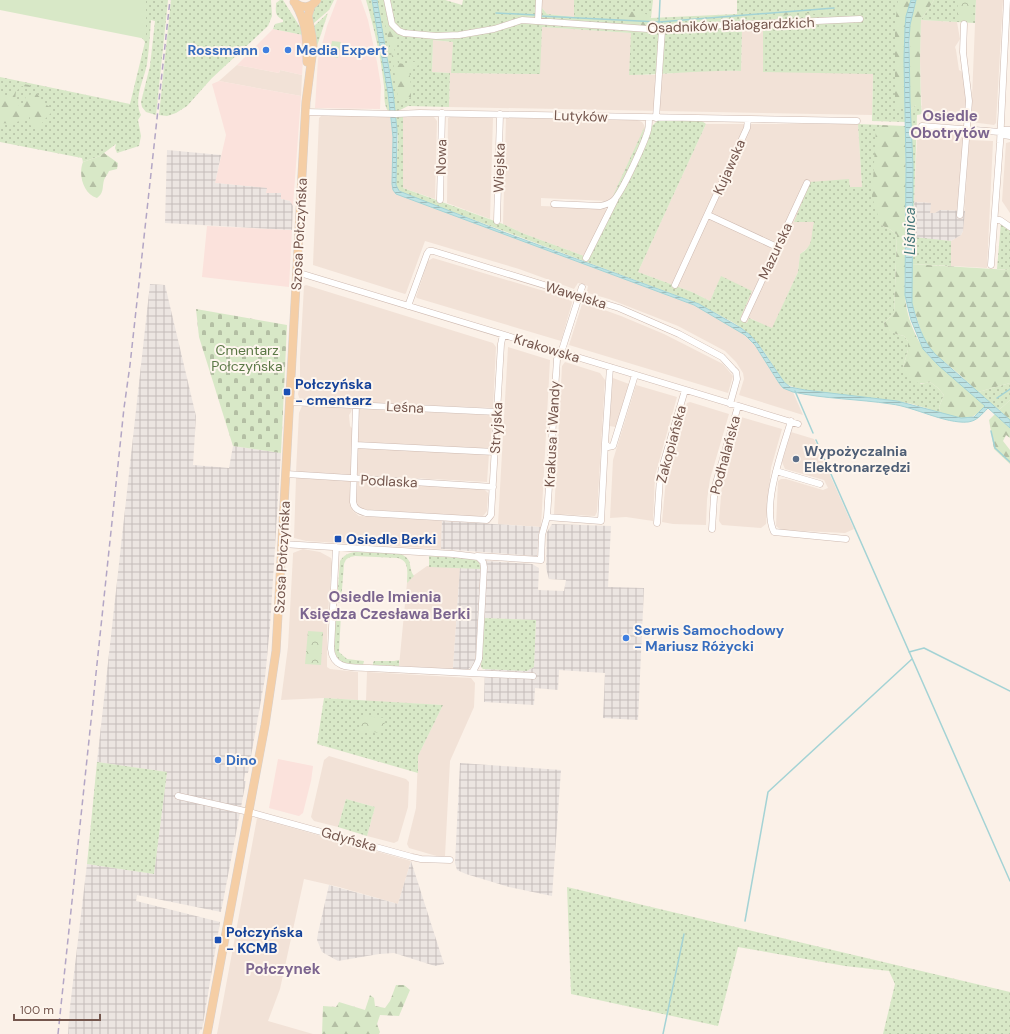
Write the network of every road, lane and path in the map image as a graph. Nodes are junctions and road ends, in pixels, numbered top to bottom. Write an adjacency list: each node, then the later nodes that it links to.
1 (317, 0): 6 (main road)
2 (387, 0): 7 (street, Osadników Białogardzkich)
3 (539, 0): 7 (street)
4 (1007, 0): 22 (street)
5 (294, 2): 6 (main road); 11 (main road, Szosa Połczyńska)
6 (311, 6): 11 (main road, Szosa Połczyńska)
7 (538, 17): 10 (street, Osadników Białogardzkich)
8 (860, 19): 10 (street, Osadników Białogardzkich)
9 (964, 24): 20 (street)
10 (662, 30): 16 (street)
11 (308, 75): 12 (main road, Szosa Połczyńska)
12 (305, 112): 13 (street, Lutyków); 36 (main road, Szosa Połczyńska)
13 (442, 113): 14 (street, Lutyków); 26 (street, Nowa)
14 (500, 114): 15 (street, Lutyków); 31 (street, Wiejska)
15 (649, 118): 16 (street, Lutyków); 25 (street)
16 (656, 118): 17 (street, Lutyków)
17 (748, 119): 18 (street, Lutyków); 28 (street, Kujawska)
18 (857, 121)
19 (922, 126): 20 (street)
20 (966, 130): 22 (street); 29 (street)
21 (1010, 130): 22 (street)
22 (1000, 132): 23 (street); 30 (street)
23 (1010, 136)
24 (807, 183): 33 (street, Mazurska)
25 (618, 195): 27 (street); 34 (street)
26 (440, 200)
27 (554, 204)
28 (708, 215): 33 (street); 37 (street, Kujawska)
29 (960, 215)
30 (995, 220): 32 (street); 35 (street)
31 (497, 221)
32 (1010, 227)
33 (777, 247): 41 (street, Mazurska)
34 (586, 258)
35 (991, 265)
36 (296, 274): 40 (street, Krakowska); 47 (main road, Szosa Połczyńska)
37 (675, 285)
38 (582, 287): 39 (street, Krakusa i Wandy)
39 (579, 296): 40 (street, Wawelska); 43 (street, Krakusa i Wandy); 48 (street, Wawelska)
40 (408, 306): 42 (street, Krakowska)
41 (744, 319)
42 (503, 335): 43 (street, Krakowska); 51 (street, Stryjska)
43 (560, 352): 44 (street, Krakowska); 62 (street, Krakusa i Wandy)
44 (610, 367): 45 (street, Krakowska); 54 (street)
45 (635, 375): 46 (street, Krakowska); 54 (street)
46 (685, 390): 48 (street, Krakowska); 63 (street, Zakopiańska)
47 (290, 402): 49 (street, Leśna); 58 (main road, Szosa Połczyńska)
48 (730, 404): 50 (street, Krakowska)
49 (356, 405): 51 (street, Leśna); 55 (street)
50 (738, 406): 52 (street, Krakowska); 64 (street, Podhalańska)
51 (497, 412): 56 (street, Stryjska)
52 (791, 422): 53 (street, Krakowska); 57 (street)
53 (798, 424)
54 (605, 443): 62 (street)
55 (355, 445): 56 (street); 59 (street)
56 (495, 452): 61 (street, Stryjska)
57 (776, 471): 60 (street); 65 (street)
58 (286, 474): 59 (street, Podlaska); 66 (main road, Szosa Połczyńska)
59 (353, 478): 61 (street, Podlaska); 61 (street, Stryjska)
60 (820, 484)
61 (493, 486)
62 (547, 517): 68 (street, Krakusa i Wandy)
63 (657, 523)
64 (712, 528)
65 (846, 539)
66 (282, 544): 67 (street); 72 (main road, Szosa Połczyńska)
67 (336, 548): 68 (street); 69 (street)
68 (474, 556): 69 (street)
69 (472, 673): 70 (street)
70 (533, 676)
71 (178, 796): 72 (street, Gdyńska)
72 (249, 812): 73 (street, Gdyńska); 74 (main road, Szosa Połczyńska)
73 (450, 860)
74 (207, 1034)

